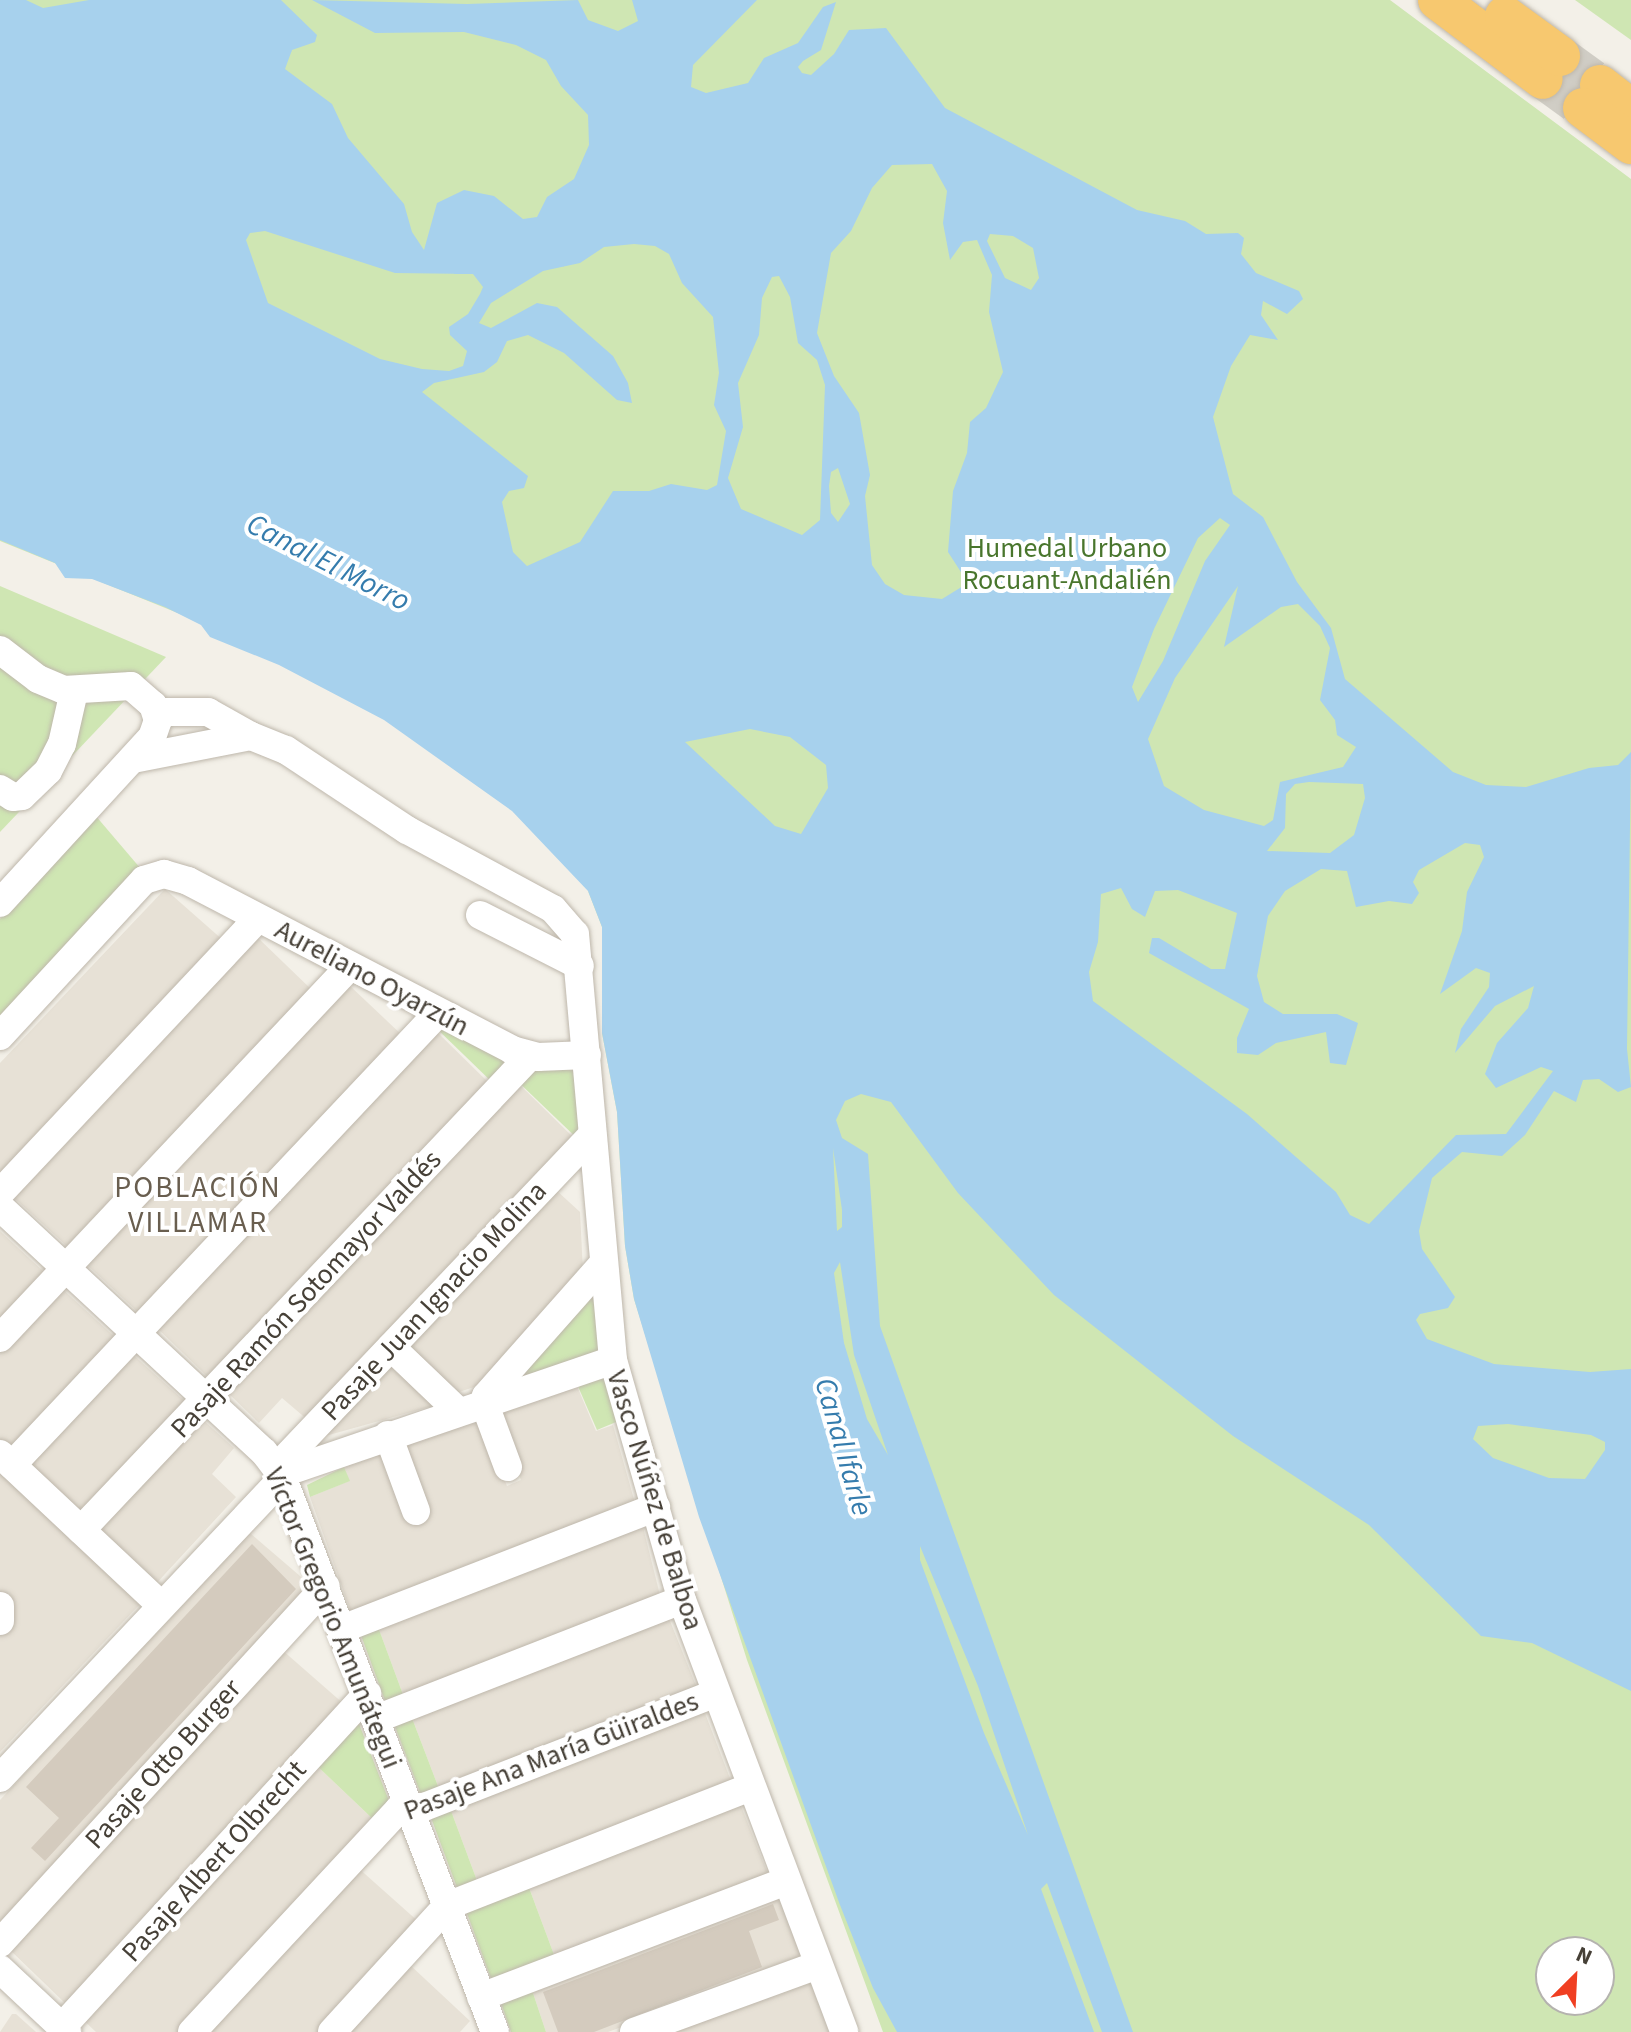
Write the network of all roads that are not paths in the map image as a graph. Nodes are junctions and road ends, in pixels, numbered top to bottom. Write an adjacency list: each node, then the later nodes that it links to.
1 (1438, 0): 2 (highway)
2 (1482, 0)
3 (1631, 109): 4 (highway)
4 (1631, 144)
5 (0, 650): 6 (street)
6 (74, 691): 7 (street); 10 (street)
7 (154, 724): 8 (street); 9 (street)
8 (251, 736): 9 (street); 14 (street)
9 (133, 759): 11 (street)
10 (0, 789)
11 (0, 903)
12 (480, 915): 14 (street)
13 (258, 918): 15 (street, Aureliano Oyarzún); 17 (street, Aureliano Oyarzún); 21 (street)
14 (579, 955): 18 (street, Vasco Núñez de Balboa)
15 (350, 966): 16 (street, Aureliano Oyarzún); 24 (street)
16 (438, 1013): 19 (street, Aureliano Oyarzún); 25 (street)
17 (0, 1036)
18 (587, 1055): 19 (street, Aureliano Oyarzún); 20 (street, Vasco Núñez de Balboa)
19 (530, 1056): 29 (street, Pasaje Ramón Sotomayor Valdés)
20 (592, 1135): 23 (street, Vasco Núñez de Balboa); 27 (street, Pasaje Juan Ignacio Molina)
21 (0, 1193)
22 (0, 1207): 24 (street, Víctor Gregorio Amunátegui)
23 (601, 1266): 28 (street, Vasco Núñez de Balboa); 30 (street)
24 (65, 1268): 25 (street, Víctor Gregorio Amunátegui); 26 (street)
25 (136, 1333): 29 (street, Víctor Gregorio Amunátegui); 32 (street)
26 (0, 1338)
27 (391, 1347): 30 (street); 34 (street, Pasaje Juan Ignacio Molina)
28 (613, 1360): 30 (street); 35 (street, Vasco Núñez de Balboa)
29 (207, 1399): 34 (street, Víctor Gregorio Amunátegui); 37 (street, Pasaje Ramón Sotomayor Valdés)
30 (471, 1407): 31 (street); 33 (street)
31 (388, 1435): 34 (street); 36 (street)
32 (6, 1459): 37 (street)
33 (508, 1467)
34 (280, 1472): 38 (street, Víctor Gregorio Amunátegui); 40 (street, Pasaje Juan Ignacio Molina)
35 (656, 1507): 39 (street, Vasco Núñez de Balboa); 43 (street)
36 (416, 1511)
37 (81, 1530): 40 (street)
38 (326, 1586): 43 (street, Víctor Gregorio Amunátegui); 51 (street, Pasaje Otto Burger)
39 (682, 1600): 44 (street, Vasco Núñez de Balboa); 45 (street, Pasaje Albert Olbrecht)
40 (161, 1605): 46 (street, Pasaje Juan Ignacio Molina)
41 (0, 1606): 42 (street)
42 (0, 1621)
43 (342, 1629): 45 (street, Víctor Gregorio Amunátegui)
44 (716, 1693): 47 (street, Vasco Núñez de Balboa); 48 (street, Pasaje Ana María Güiraldes)
45 (371, 1707): 48 (street, Víctor Gregorio Amunátegui); 55 (street, Pasaje Albert Olbrecht)
46 (0, 1778)
47 (751, 1787): 49 (street, Vasco Núñez de Balboa); 50 (street)
48 (408, 1808): 50 (street, Víctor Gregorio Amunátegui); 56 (street, Pasaje Ana María Güiraldes)
49 (787, 1881): 52 (street, Vasco Núñez de Balboa); 54 (street)
50 (447, 1906): 54 (street, Víctor Gregorio Amunátegui); 57 (street)
51 (0, 1943)
52 (818, 1965): 58 (street); 59 (street, Vasco Núñez de Balboa)
53 (6, 1986): 55 (street)
54 (484, 2019)
55 (65, 2030)
56 (192, 2032)
57 (332, 2032)
58 (634, 2032)
59 (844, 2032)

